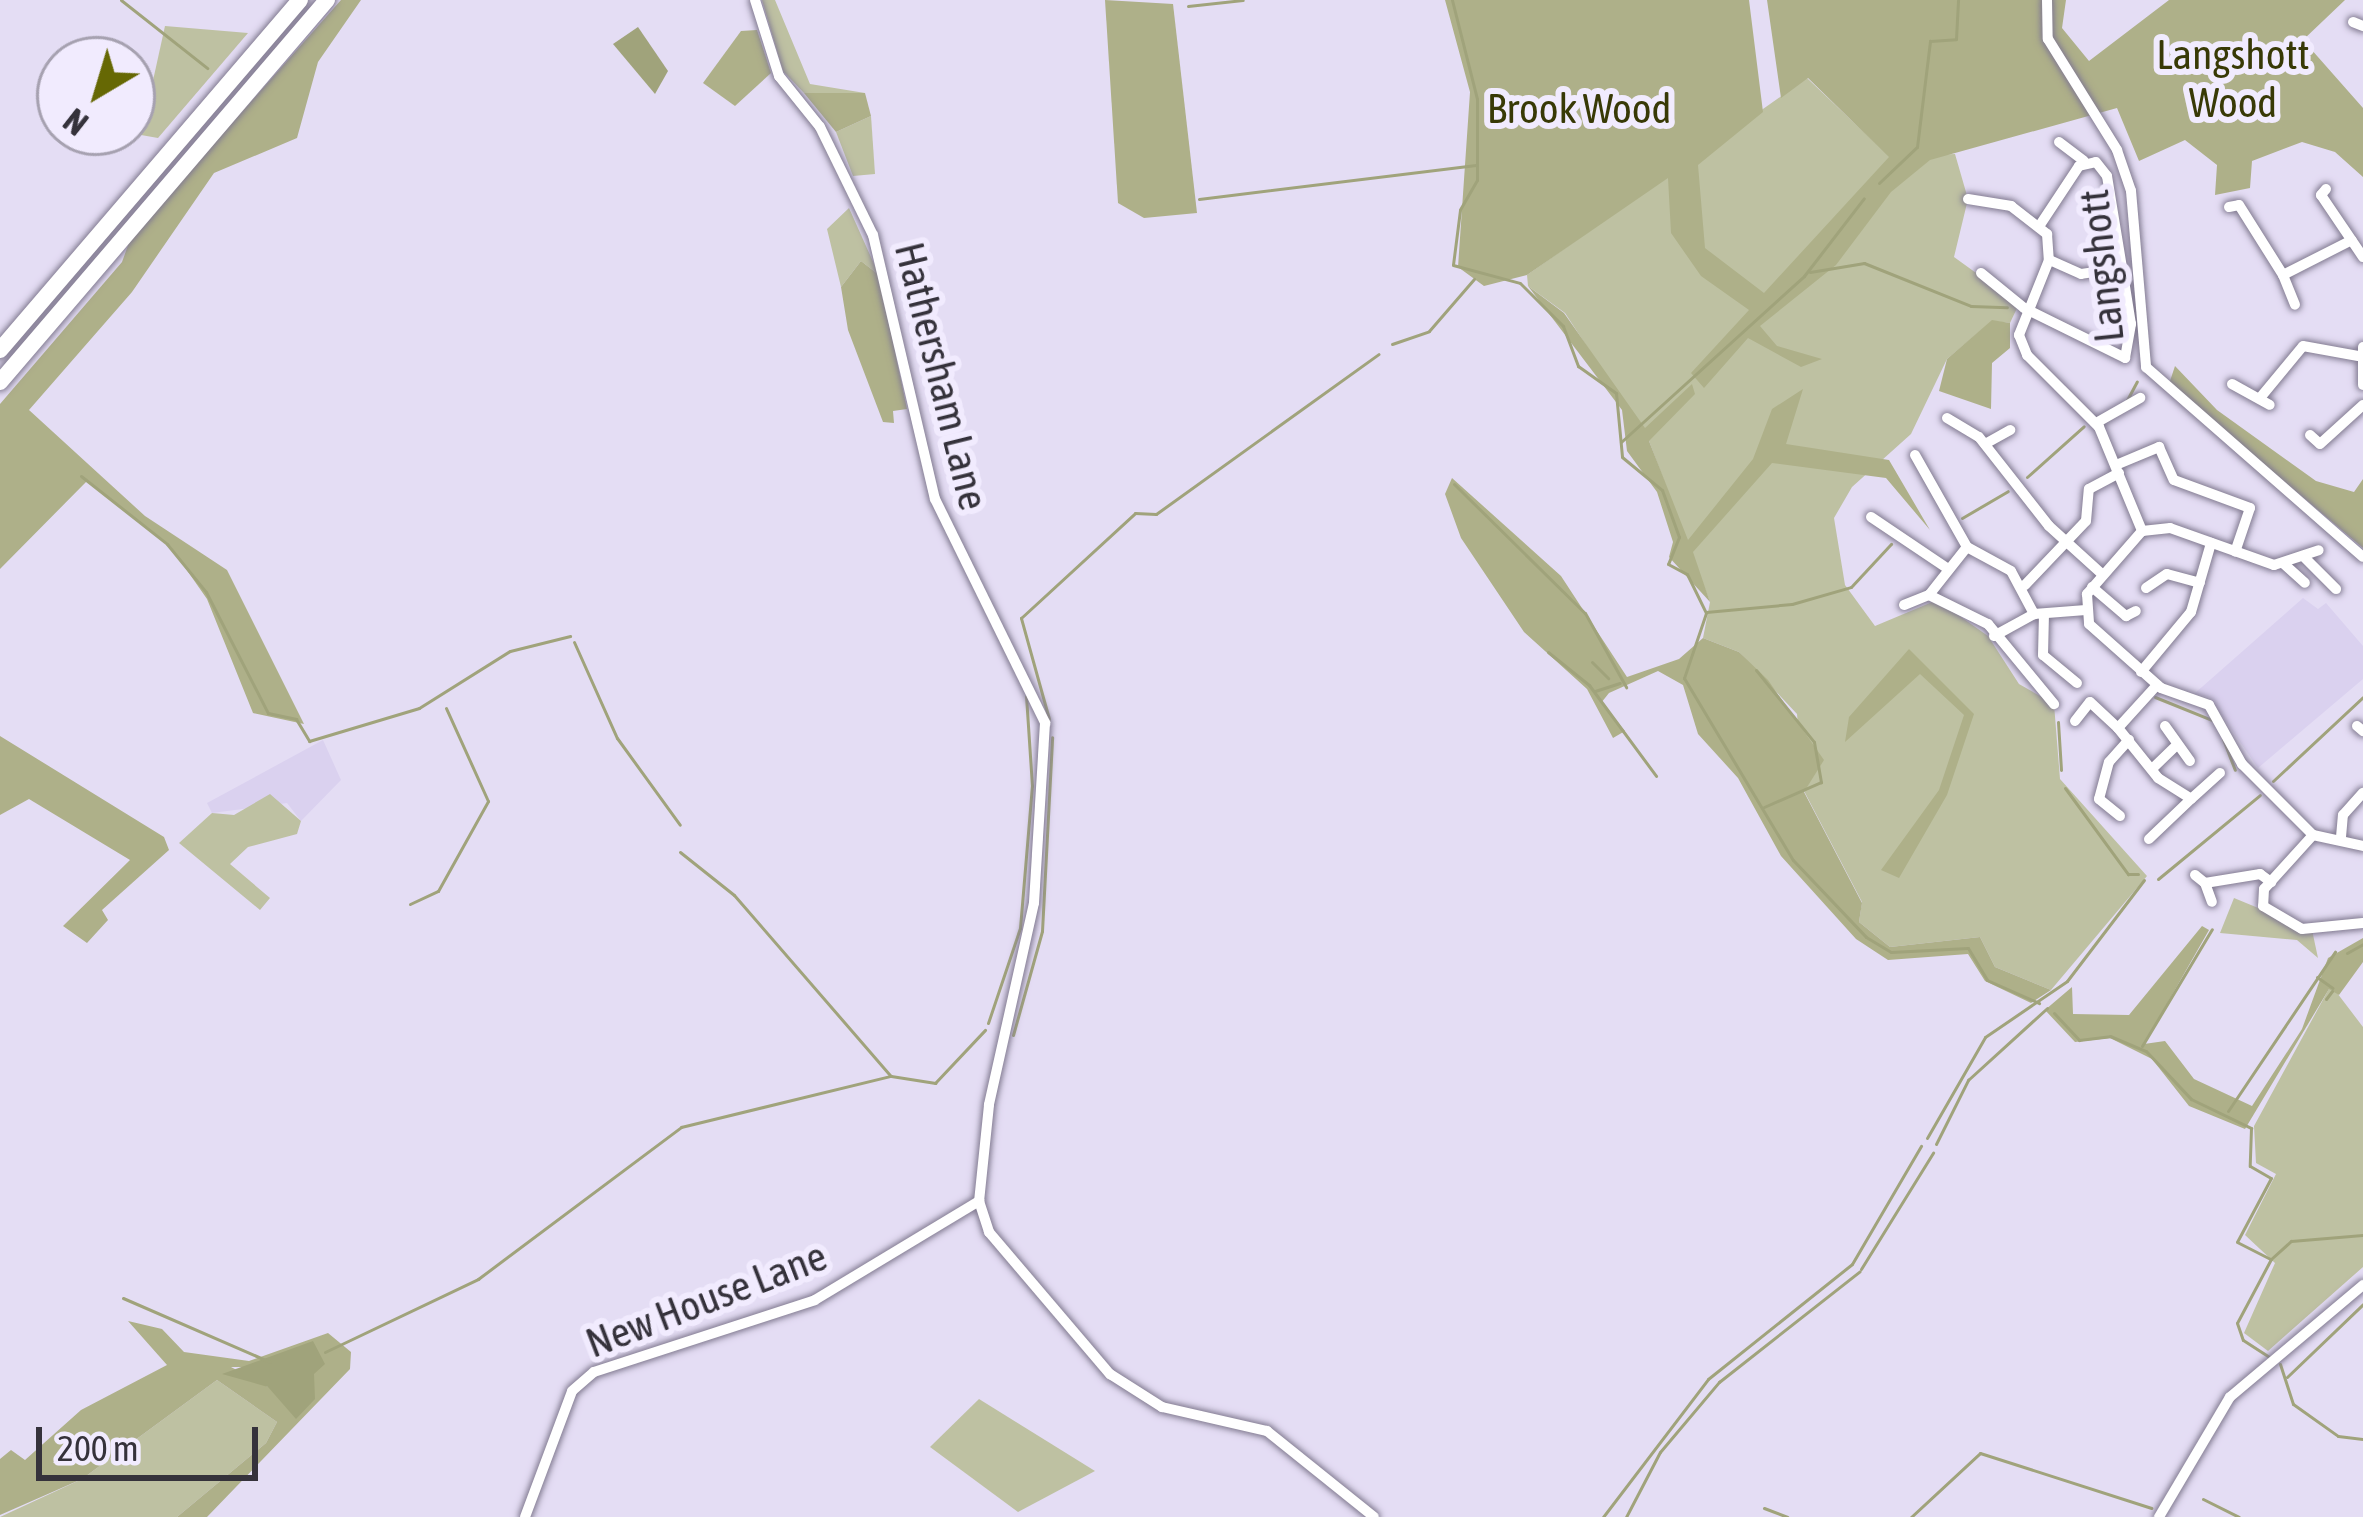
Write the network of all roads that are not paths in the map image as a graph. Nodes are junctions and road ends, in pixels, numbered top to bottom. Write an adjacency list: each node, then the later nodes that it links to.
1 (300, 0): 19 (highway)
2 (326, 0): 21 (highway)
3 (755, 0): 88 (street, Hathersham Lane)
4 (2047, 0): 44 (street, Langshott)
5 (2059, 142): 6 (street)
6 (2084, 161): 10 (street); 14 (street)
7 (2320, 195): 11 (street)
8 (1968, 199): 10 (street)
9 (2239, 204): 16 (street)
10 (2040, 225): 13 (street)
11 (2352, 240): 12 (street); 16 (street)
12 (2363, 257)
13 (2050, 260): 14 (street); 18 (street)
14 (2122, 268): 18 (street)
15 (1981, 272): 18 (street)
16 (2286, 275): 17 (street)
17 (2295, 305)
18 (2024, 308): 27 (street)
19 (0, 350)
20 (2361, 352): 22 (street); 23 (street)
21 (0, 382)
22 (2232, 384)
23 (2363, 385)
24 (2140, 398): 27 (street)
25 (2363, 405): 29 (street)
26 (1947, 418): 30 (street)
27 (2096, 423): 32 (street)
28 (2010, 430): 30 (street)
29 (2309, 435)
30 (1985, 444): 40 (street)
31 (1915, 455): 34 (street)
32 (2118, 469): 36 (street); 40 (street); 43 (street)
33 (1952, 476): 34 (street)
34 (1940, 486): 41 (street)
35 (1871, 517): 37 (street)
36 (2141, 531): 38 (street); 48 (street)
37 (1886, 535): 39 (street); 47 (street)
38 (2211, 543): 43 (street); 49 (street)
39 (1874, 544)
40 (2067, 545): 48 (street); 52 (street)
41 (1967, 547): 47 (street); 52 (street)
42 (2319, 550): 45 (street)
43 (2236, 552): 46 (street)
44 (2363, 556)
45 (2305, 558): 46 (street); 55 (street)
46 (2279, 564): 50 (street); 51 (street)
47 (1947, 568): 56 (street)
48 (2102, 574): 53 (street)
49 (2200, 583): 54 (street); 62 (street)
50 (2269, 583)
51 (2305, 583)
52 (2024, 585): 60 (street)
53 (2092, 587): 58 (street); 59 (street)
54 (2146, 588)
55 (2336, 589)
56 (1929, 595): 57 (street); 61 (street)
57 (1904, 605)
58 (2086, 610): 60 (street); 62 (street)
59 (2136, 611)
60 (2039, 614): 61 (street); 63 (street)
61 (1994, 636): 66 (street)
62 (2141, 672): 64 (street)
63 (2078, 683)
64 (2156, 685): 70 (street); 79 (street)
65 (2110, 696): 67 (street)
66 (2054, 704)
67 (2098, 709): 68 (street); 70 (street)
68 (2074, 721)
69 (2165, 727): 72 (street)
70 (2118, 728): 71 (street)
71 (2129, 740): 74 (street); 78 (street)
72 (2177, 745): 73 (street); 74 (street)
73 (2190, 761)
74 (2153, 767): 77 (street)
75 (2220, 773): 77 (street)
76 (2363, 793): 81 (street)
77 (2191, 799): 80 (street)
78 (2120, 816)
79 (2313, 835): 81 (street); 85 (street)
80 (2149, 838)
81 (2341, 838): 82 (street)
82 (2363, 846)
83 (2230, 861): 84 (street)
84 (2232, 876): 85 (street); 86 (street)
85 (2271, 882): 87 (street)
86 (2212, 902)
87 (2363, 923)
88 (980, 1201): 90 (street, New House Lane); 91 (street)
89 (2363, 1286): 92 (street)
90 (525, 1517)
91 (1374, 1517)
92 (2159, 1517)

